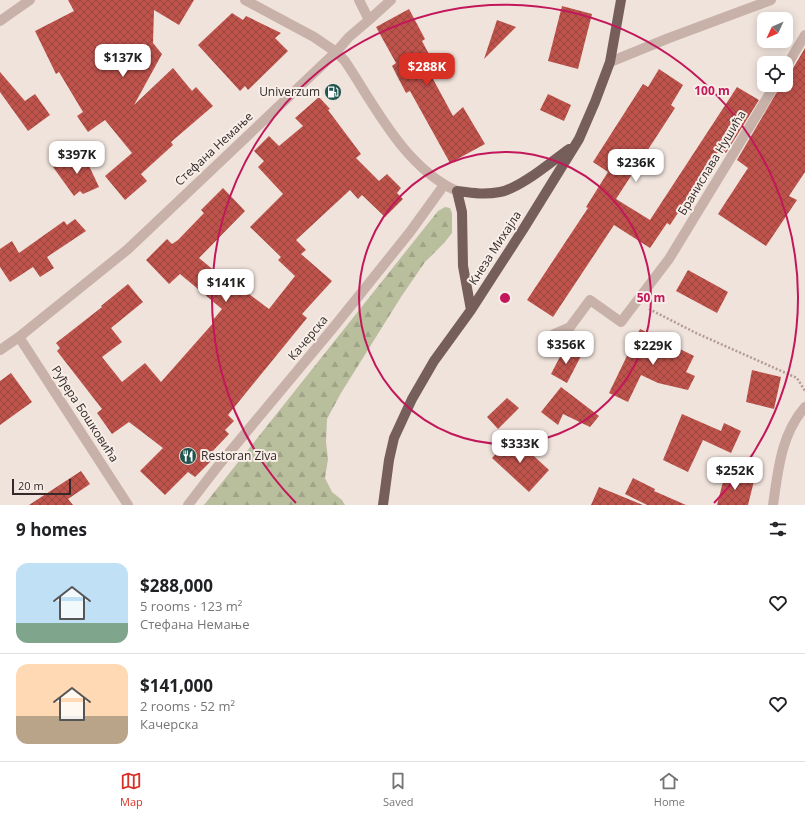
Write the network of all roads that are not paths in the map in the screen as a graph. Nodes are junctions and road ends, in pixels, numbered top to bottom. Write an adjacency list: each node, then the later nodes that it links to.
1 (30, 0): 8 (street)
2 (245, 0): 10 (street)
3 (360, 0): 7 (street)
4 (391, 0): 7 (street, Стефана Немање)
5 (621, 0): 12 (main road, Кнеза Михајла)
6 (771, 0): 12 (street)
7 (369, 20): 10 (street, Стефана Немање)
8 (0, 21)
9 (805, 35): 11 (street)
10 (336, 52): 15 (street); 19 (street, Стефана Немање)
11 (792, 56)
12 (610, 62): 14 (main road, Кнеза Михајла)
13 (771, 92): 18 (street, Бранислава Нушића)
14 (574, 146): 16 (main road); 17 (main road, Кнеза Михајла)
15 (444, 185): 16 (street); 23 (street, Качерска)
16 (457, 191): 17 (main road)
17 (470, 310): 24 (main road, Кнеза Михајла)
18 (554, 334)
19 (19, 337): 20 (street, Стефана Немање); 22 (street, Руђера Бошковића)
20 (0, 350)
21 (805, 407): 25 (street)
22 (128, 505)
23 (188, 505)
24 (383, 505)
25 (773, 505)

